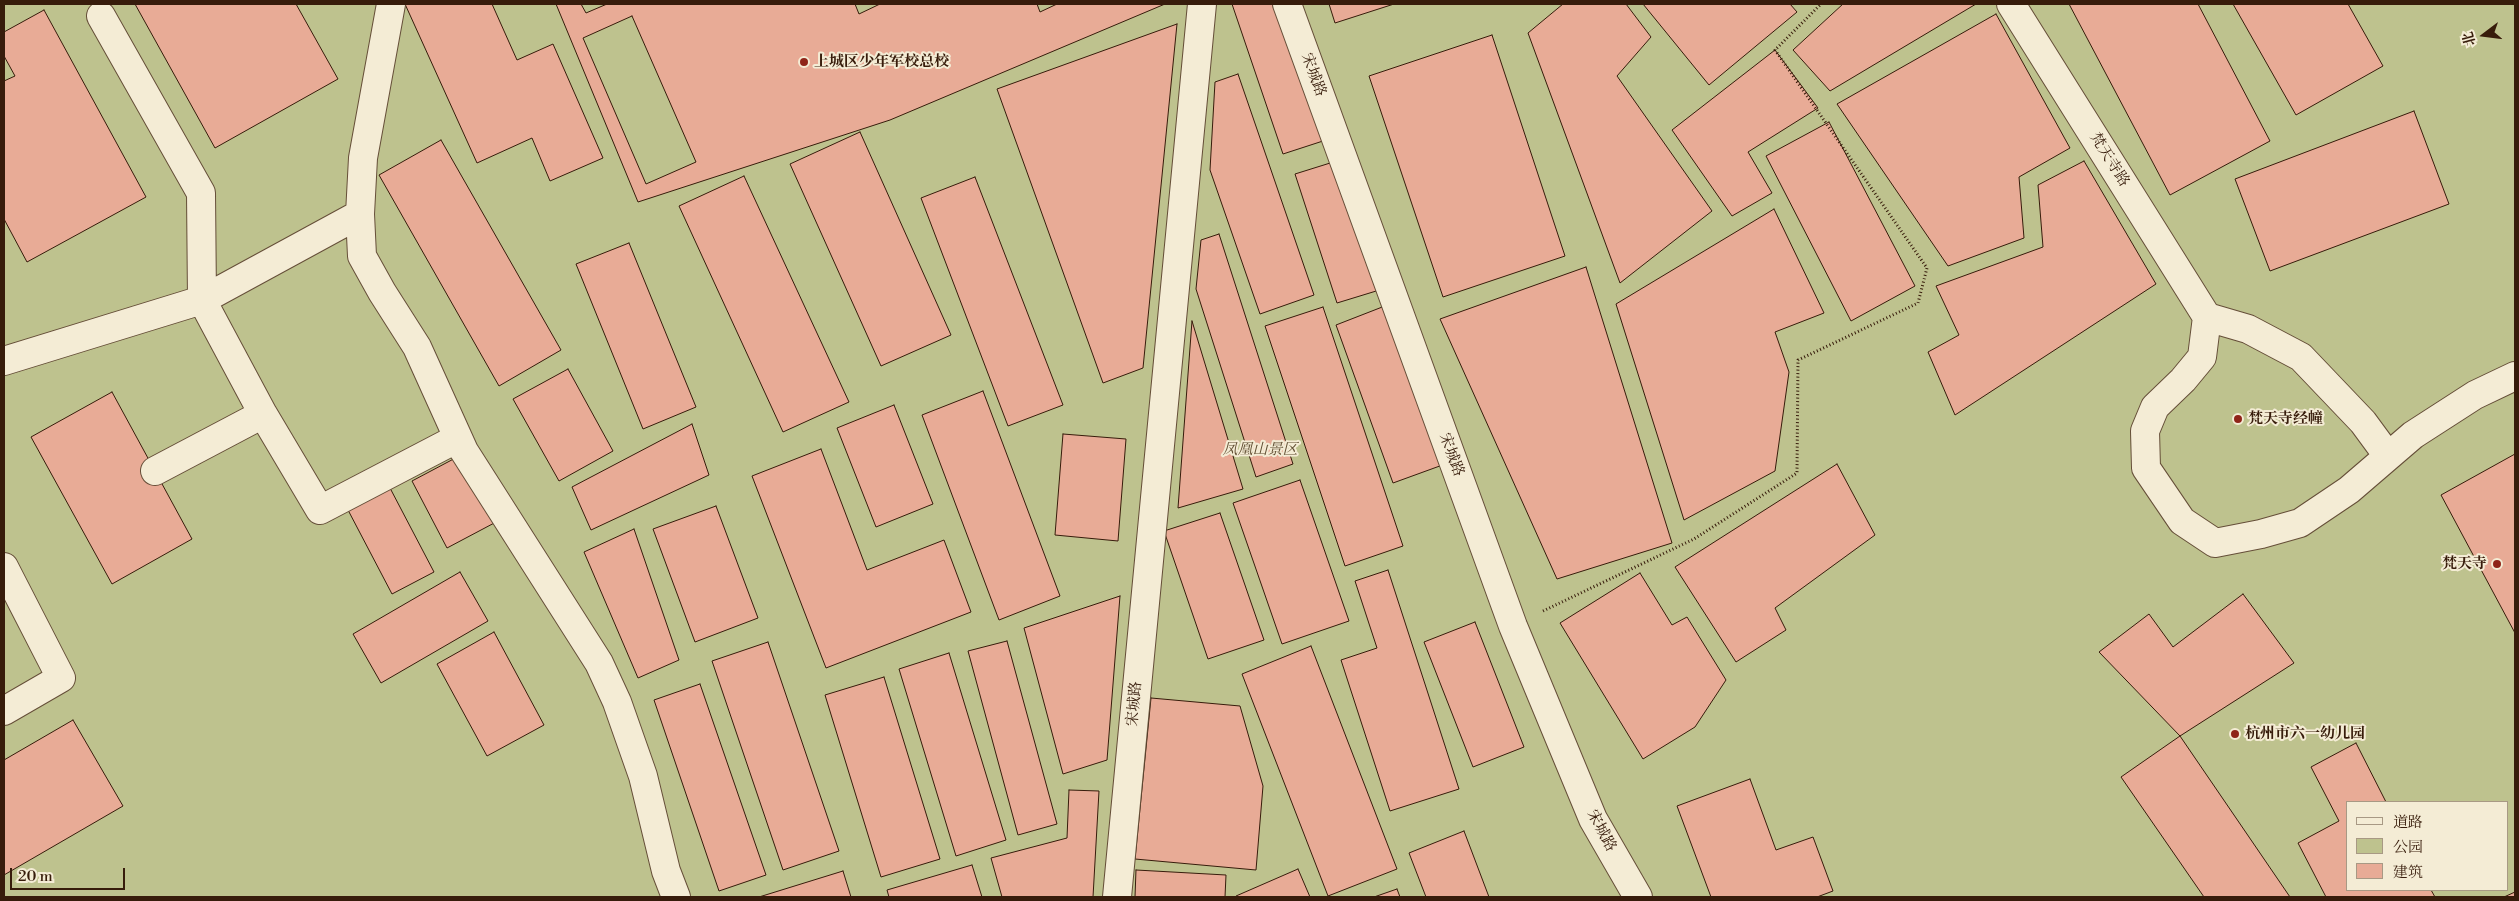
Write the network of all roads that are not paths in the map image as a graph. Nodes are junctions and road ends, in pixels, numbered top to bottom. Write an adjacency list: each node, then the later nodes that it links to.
1 (391, 4): 6 (street)
2 (1202, 4): 18 (street, 宋城路)
3 (1287, 4): 19 (street, 宋城路)
4 (2011, 4): 8 (street, 梵天寺路)
5 (101, 16): 7 (street)
6 (360, 214): 7 (street); 12 (street)
7 (202, 300): 9 (street); 11 (street)
8 (2207, 317): 13 (street); 13 (street)
9 (4, 361)
10 (2515, 376): 13 (street)
11 (263, 414): 12 (street); 14 (street)
12 (458, 438): 17 (street)
13 (2388, 456)
14 (155, 471)
15 (4, 567): 16 (street)
16 (4, 711)
17 (676, 897)
18 (1117, 897)
19 (1638, 897)

